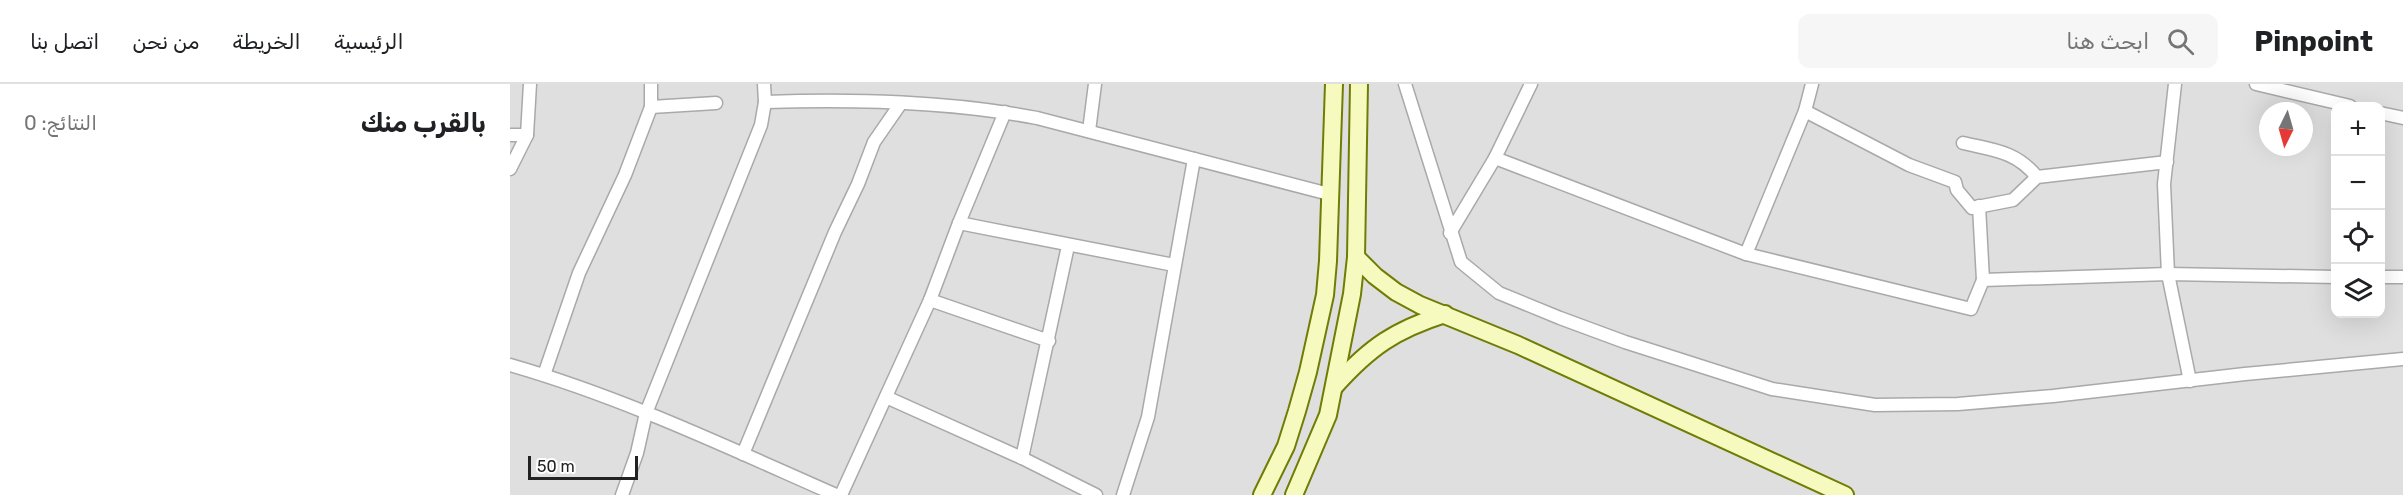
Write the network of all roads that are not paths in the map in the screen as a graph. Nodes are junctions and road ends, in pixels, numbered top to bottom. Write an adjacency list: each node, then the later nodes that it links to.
1 (530, 84): 23 (street)
2 (651, 84): 16 (street)
3 (764, 84): 12 (street)
4 (1095, 84): 21 (street)
5 (1334, 84): 30 (main road)
6 (1359, 84): 36 (main road)
7 (1405, 84): 33 (street)
8 (1531, 84): 25 (street)
9 (1812, 84): 17 (street)
10 (2175, 84): 27 (street)
11 (2256, 84): 13 (street)
12 (765, 102): 15 (street); 52 (street)
13 (2333, 102)
14 (716, 103): 16 (street)
15 (901, 104): 18 (street); 53 (street)
16 (651, 107): 48 (street)
17 (1804, 111): 31 (street); 35 (street)
18 (1005, 112): 21 (street); 32 (street)
19 (2385, 114): 20 (street)
20 (2403, 118)
21 (1089, 131): 26 (street)
22 (510, 135): 23 (street)
23 (527, 135): 28 (street)
24 (1963, 143): 29 (street)
25 (1495, 158): 33 (street); 35 (street)
26 (1194, 159): 30 (street); 37 (street)
27 (2167, 162): 29 (street); 38 (street)
28 (510, 169)
29 (2037, 177): 31 (street)
30 (1329, 194): 60 (main road)
31 (1979, 206): 42 (street)
32 (959, 223): 34 (street); 43 (street)
33 (1450, 233): 49 (street)
34 (1068, 246): 37 (street); 45 (street)
35 (1746, 254): 42 (street)
36 (1356, 257): 44 (main road); 50 (main road)
37 (1174, 266): 59 (street)
38 (2168, 274): 39 (street); 42 (street); 49 (street)
39 (2331, 276)
40 (2385, 277): 41 (street)
41 (2403, 277)
42 (1983, 280)
43 (930, 300): 45 (street); 51 (street)
44 (1445, 314): 50 (main road); 62 (main road)
45 (1048, 340): 54 (street)
46 (2403, 359): 49 (street)
47 (510, 365): 48 (street)
48 (544, 375): 52 (street)
49 (2190, 381)
50 (1334, 387): 61 (main road)
51 (886, 397): 54 (street); 57 (street)
52 (646, 412): 53 (street); 55 (street)
53 (743, 454): 56 (street)
54 (1022, 458): 58 (street)
55 (622, 495)
56 (836, 495)
57 (841, 495)
58 (1096, 495)
59 (1123, 495)
60 (1262, 495)
61 (1294, 495)
62 (1845, 495)

